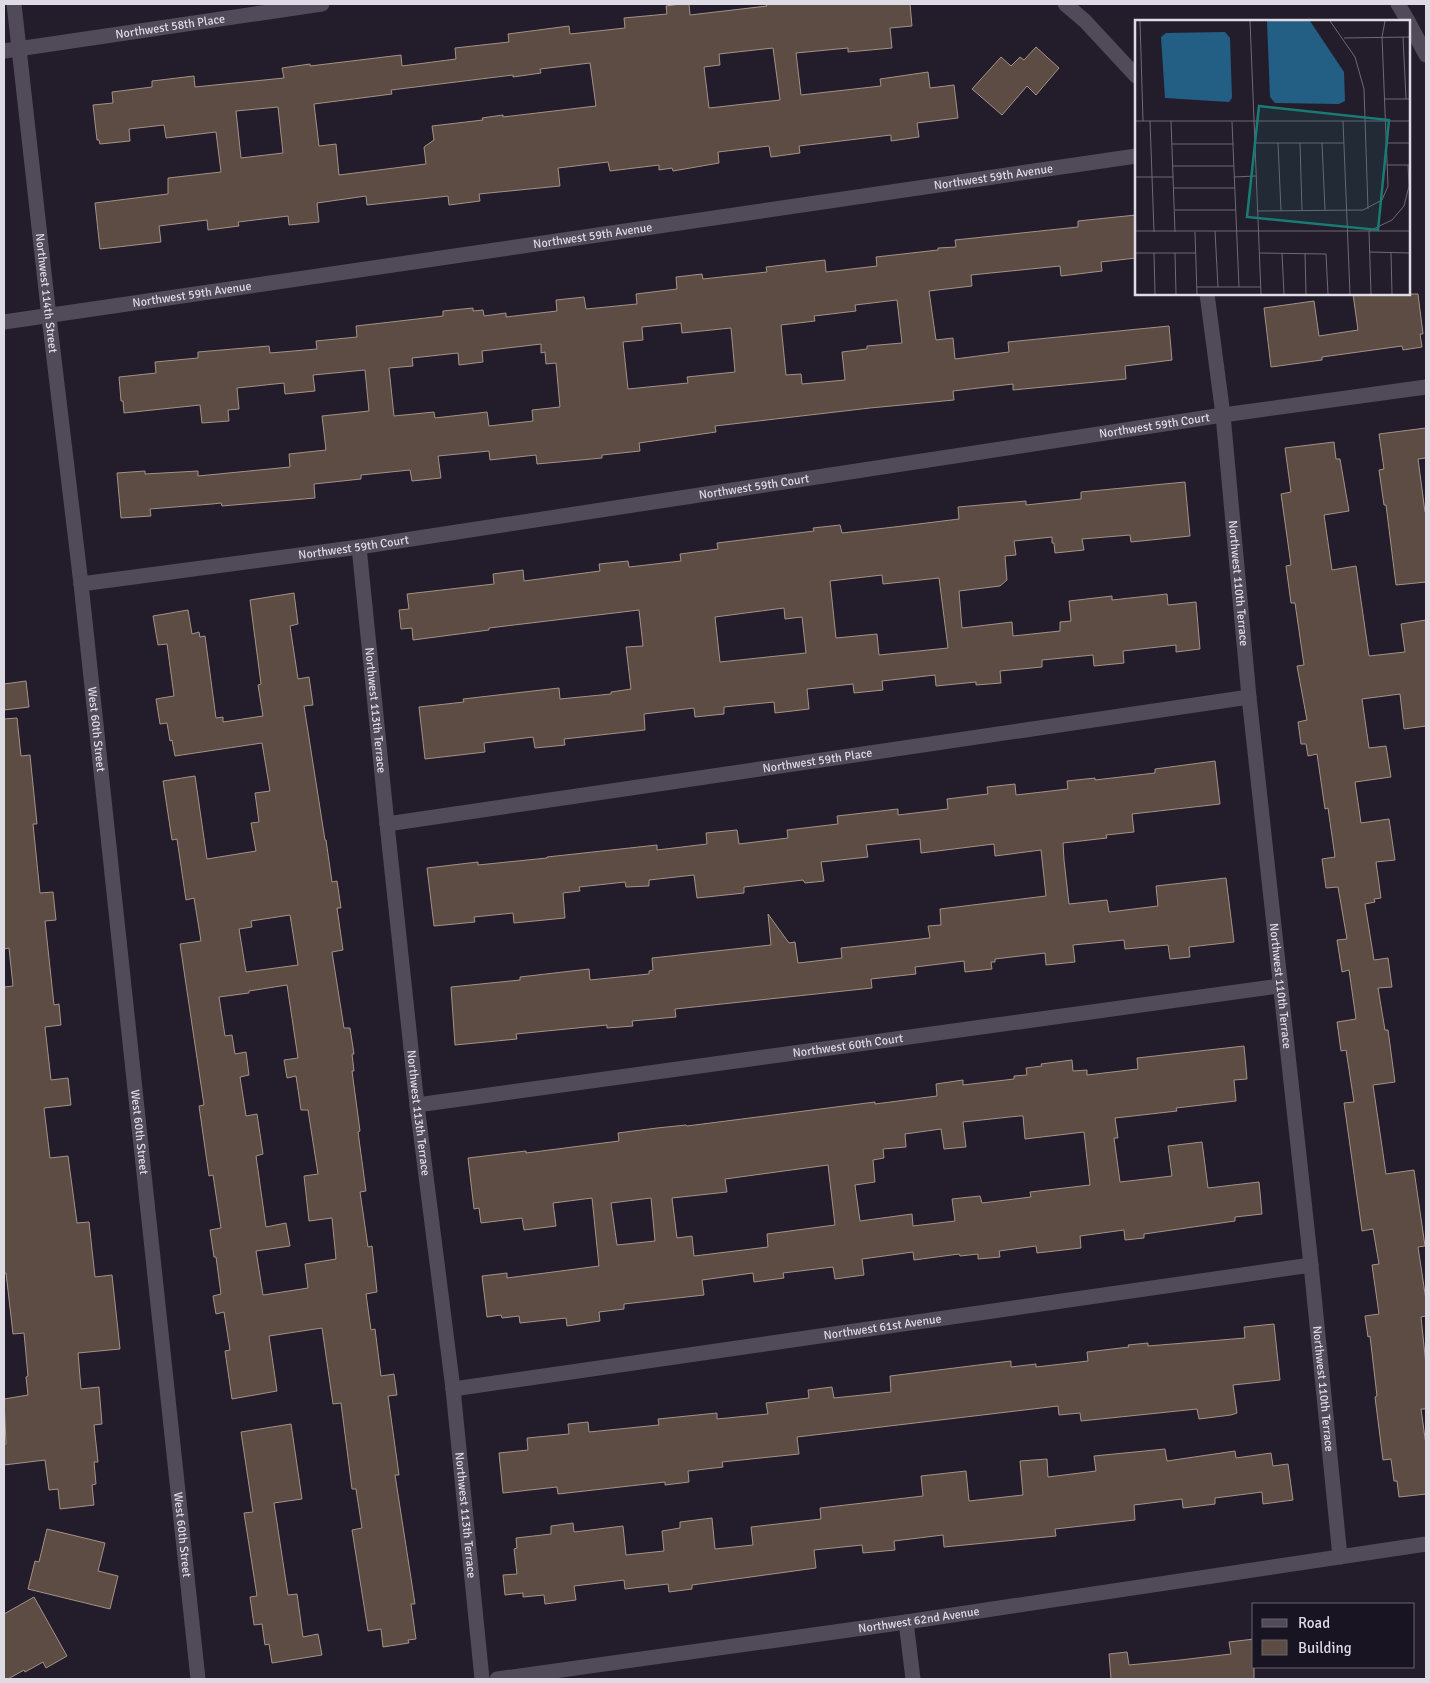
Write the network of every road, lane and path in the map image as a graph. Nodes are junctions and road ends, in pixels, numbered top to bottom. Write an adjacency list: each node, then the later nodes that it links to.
1 (14, 4): 8 (street, Northwest 114th Street)
2 (322, 4): 5 (street, Northwest 58th Place)
3 (1065, 4): 10 (street)
4 (1398, 4): 6 (street)
5 (304, 5): 8 (street, Northwest 58th Place)
6 (1407, 20)
7 (1410, 26): 9 (street)
8 (11, 50): 13 (street, Northwest 114th Street)
9 (1426, 55)
10 (1135, 75)
11 (1135, 156): 13 (street, Northwest 59th Avenue)
12 (1207, 295): 16 (street, Northwest 110th Terrace)
13 (49, 316): 14 (street, Northwest 59th Avenue); 18 (street, Northwest 114th Street)
14 (4, 322)
15 (1426, 387): 16 (street, Northwest 59th Court)
16 (1222, 416): 17 (street, Northwest 59th Court); 19 (street, Northwest 110th Terrace)
17 (359, 546): 18 (street, Northwest 59th Court); 20 (street, Northwest 113th Terrace)
18 (81, 584): 28 (street, West 60th Street)
19 (1249, 697): 20 (street, Northwest 59th Place); 21 (street, Northwest 110th Terrace)
20 (387, 824): 22 (street, Northwest 113th Terrace)
21 (1279, 986): 22 (street, Northwest 60th Court); 23 (street, Northwest 110th Terrace)
22 (417, 1105): 24 (street, Northwest 113th Terrace)
23 (1311, 1265): 24 (street, Northwest 61st Avenue); 26 (street, Northwest 110th Terrace)
24 (453, 1389): 29 (street, Northwest 113th Terrace)
25 (1426, 1544): 26 (street, Northwest 62nd Avenue)
26 (1340, 1557): 27 (street, Northwest 62nd Avenue)
27 (906, 1622): 30 (street, Northwest 62nd Avenue); 31 (street)
28 (198, 1679)
29 (482, 1679)
30 (497, 1679)
31 (913, 1679)

